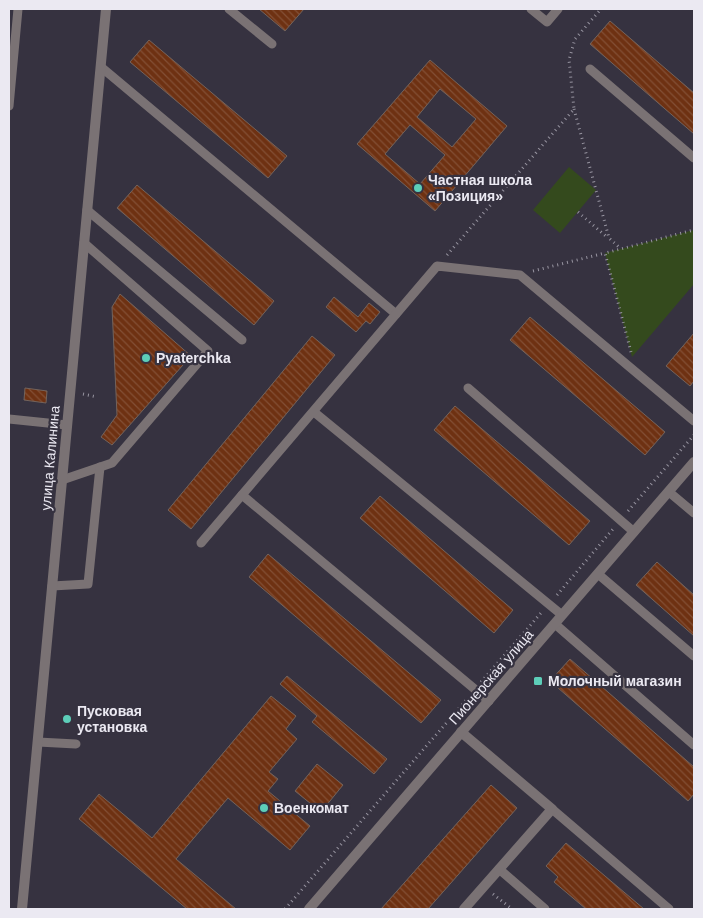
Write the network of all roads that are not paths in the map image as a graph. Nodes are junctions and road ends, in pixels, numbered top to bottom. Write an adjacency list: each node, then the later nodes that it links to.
1 (18, 9): 9 (lane)
2 (106, 9): 7 (street, улица Калинина)
3 (229, 9): 6 (lane)
4 (532, 9): 5 (lane)
5 (558, 9)
6 (272, 44)
7 (100, 67): 11 (street, улица Калинина); 13 (lane)
8 (590, 69): 10 (lane)
9 (9, 106)
10 (694, 158)
11 (87, 210): 12 (street, улица Калинина); 14 (lane)
12 (84, 243): 19 (street, улица Калинина); 21 (lane)
13 (396, 314): 16 (lane); 18 (lane)
14 (242, 340)
15 (468, 388): 26 (lane)
16 (314, 412): 24 (lane); 30 (lane)
17 (9, 418): 19 (lane)
18 (694, 421)
19 (67, 425): 22 (street, улица Калинина)
20 (694, 462): 23 (street, Пионерская улица)
21 (100, 467): 22 (lane); 29 (lane)
22 (62, 480): 29 (street, улица Калинина)
23 (669, 492): 25 (lane); 26 (street, Пионерская улица)
24 (242, 495): 27 (lane); 33 (lane)
25 (694, 513)
26 (634, 532): 28 (street, Пионерская улица)
27 (201, 543)
28 (598, 574): 30 (street, Пионерская улица); 32 (lane)
29 (52, 586): 35 (street, улица Калинина)
30 (562, 615): 31 (street, Пионерская улица)
31 (555, 624): 33 (street, Пионерская улица); 37 (lane)
32 (694, 656)
33 (489, 701): 34 (street, Пионерская улица)
34 (461, 732): 38 (street); 41 (street, Пионерская улица)
35 (38, 742): 36 (lane); 40 (street, улица Калинина)
36 (76, 744)
37 (694, 745)
38 (552, 809): 39 (street); 44 (lane)
39 (499, 869): 42 (street); 43 (lane)
40 (22, 909)
41 (309, 909)
42 (464, 909)
43 (545, 909)
44 (669, 909)

